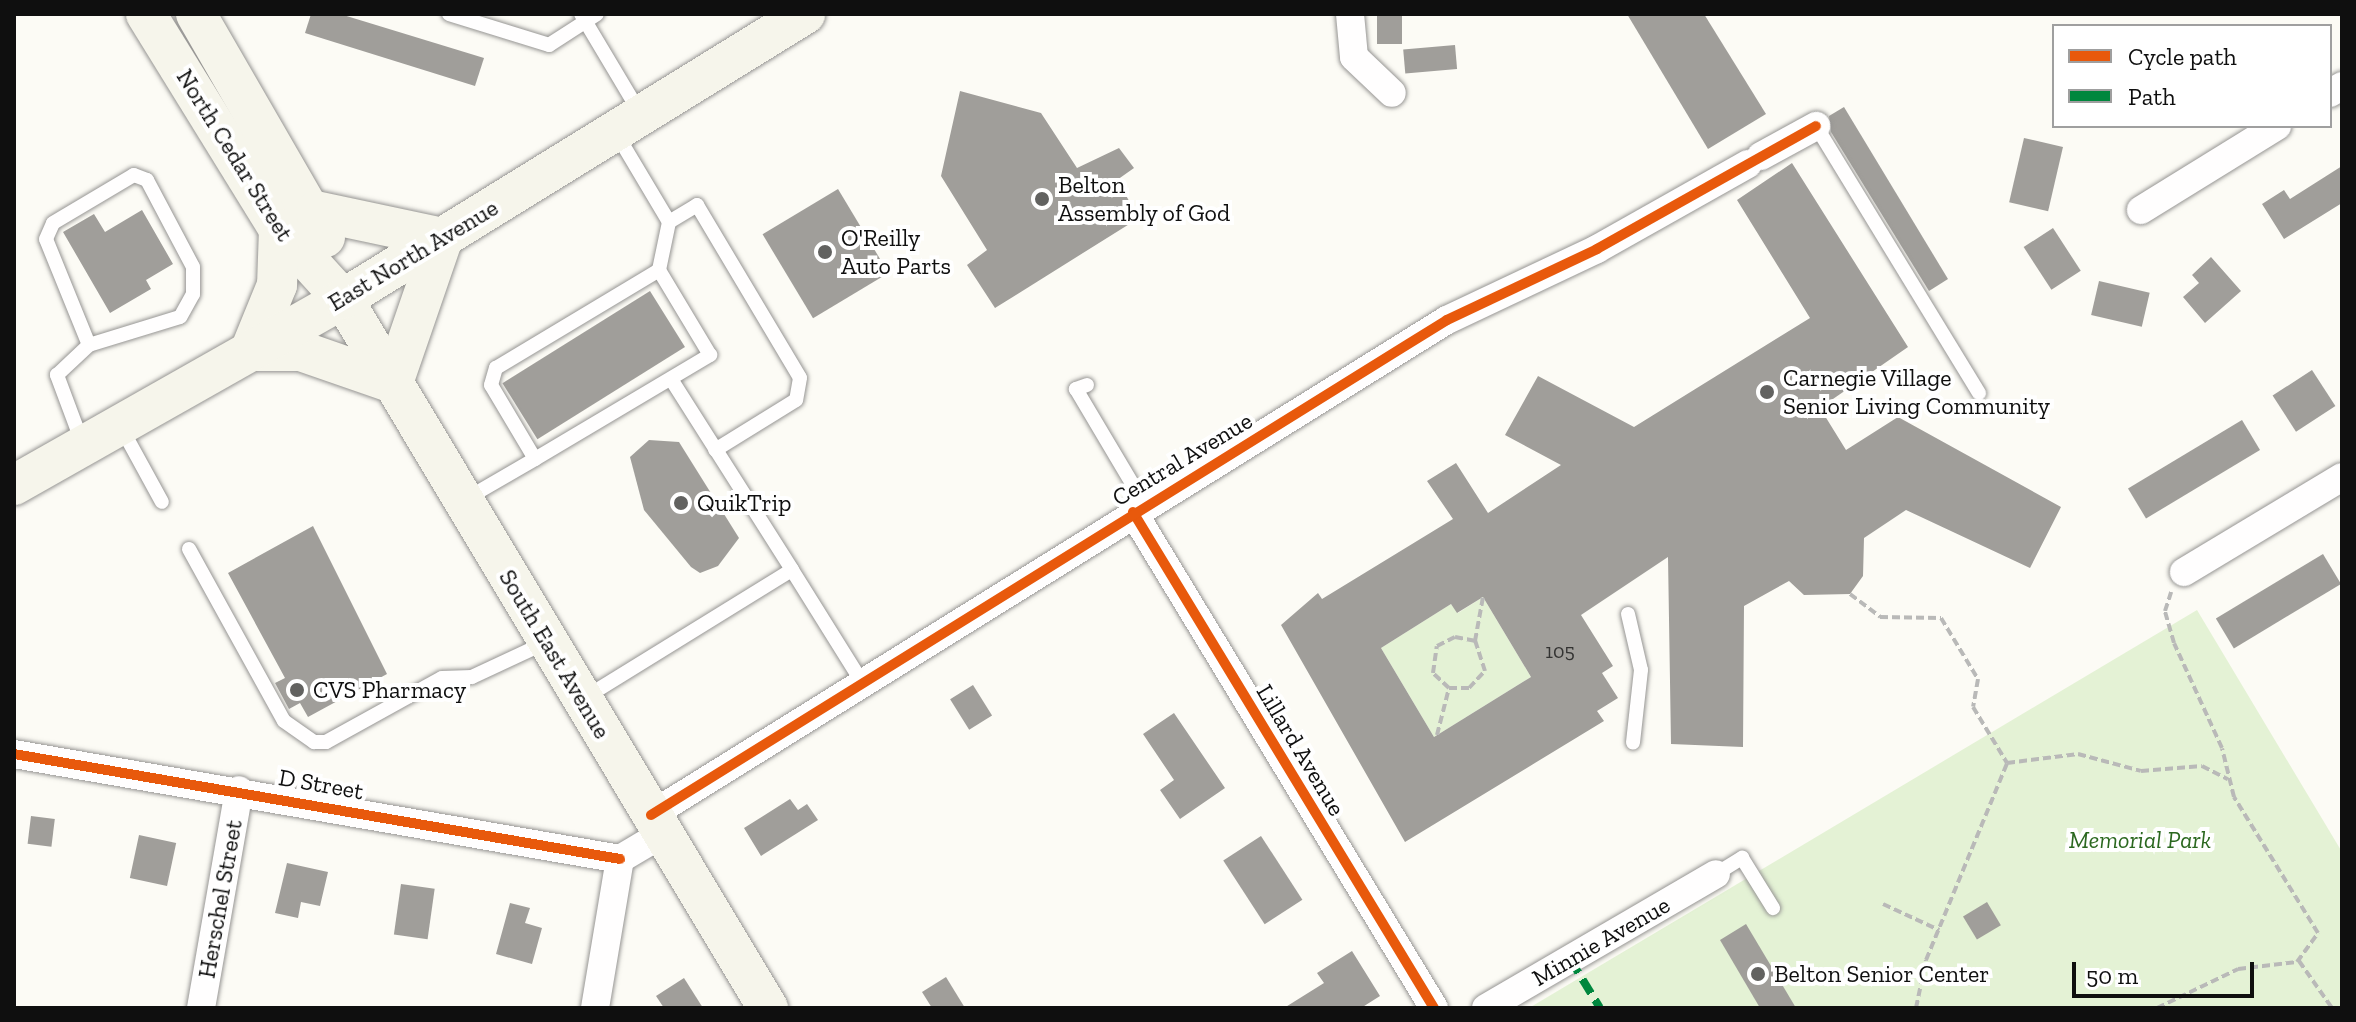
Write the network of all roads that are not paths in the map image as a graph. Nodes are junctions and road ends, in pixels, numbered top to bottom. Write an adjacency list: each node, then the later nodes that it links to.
1 (146, 14): 14 (main road, North Cedar Street)
2 (196, 14): 12 (main road, North Cedar Street)
3 (449, 14): 6 (lane)
4 (805, 14): 8 (main road, East North Avenue)
5 (1350, 14): 7 (street)
6 (588, 17): 8 (lane)
7 (1392, 93)
8 (629, 125): 13 (lane); 15 (main road, East North Avenue)
9 (1816, 126): 23 (lane); 32 (street, Central Avenue)
10 (2274, 128): 11 (street)
11 (2141, 210)
12 (316, 211): 15 (main road); 17 (main road, North Cedar Street)
13 (669, 222): 16 (lane); 26 (lane)
14 (279, 229): 17 (main road, North Cedar Street); 19 (main road)
15 (443, 238): 17 (main road, East North Avenue); 21 (main road)
16 (659, 270): 20 (lane); 27 (lane)
17 (343, 299): 19 (main road, East North Avenue); 21 (main road, South East Avenue)
18 (89, 345): 18 (lane); 25 (lane)
19 (250, 351): 21 (main road); 24 (main road, East North Avenue)
20 (671, 379): 26 (lane); 27 (lane)
21 (393, 383): 30 (main road, South East Avenue)
22 (1087, 385): 32 (lane)
23 (1979, 393)
24 (120, 425): 25 (main road, East North Avenue); 31 (lane)
25 (83, 446): 28 (main road, East North Avenue)
26 (715, 450): 34 (lane)
27 (535, 459): 30 (lane)
28 (19, 475)
29 (2342, 477): 35 (street)
30 (463, 500): 37 (main road, South East Avenue)
31 (162, 502)
32 (1139, 508): 38 (street, Central Avenue); 50 (street, Lillard Avenue)
33 (189, 549): 37 (lane)
34 (792, 570): 38 (lane); 39 (lane)
35 (2184, 572)
36 (1628, 614): 40 (lane)
37 (548, 642): 39 (main road, South East Avenue)
38 (862, 682): 43 (street, Central Avenue)
39 (582, 700): 43 (main road, South East Avenue)
40 (1633, 743)
41 (14, 754): 42 (street, D Street)
42 (239, 790): 44 (street, D Street); 47 (street, Herschel Street)
43 (657, 825): 44 (street, Central Avenue); 49 (main road, South East Avenue)
44 (620, 859): 48 (street)
45 (1716, 874): 46 (lane); 51 (street, Minnie Avenue)
46 (1773, 908)
47 (201, 1008)
48 (595, 1008)
49 (768, 1008)
50 (1434, 1008)
51 (1486, 1008)

